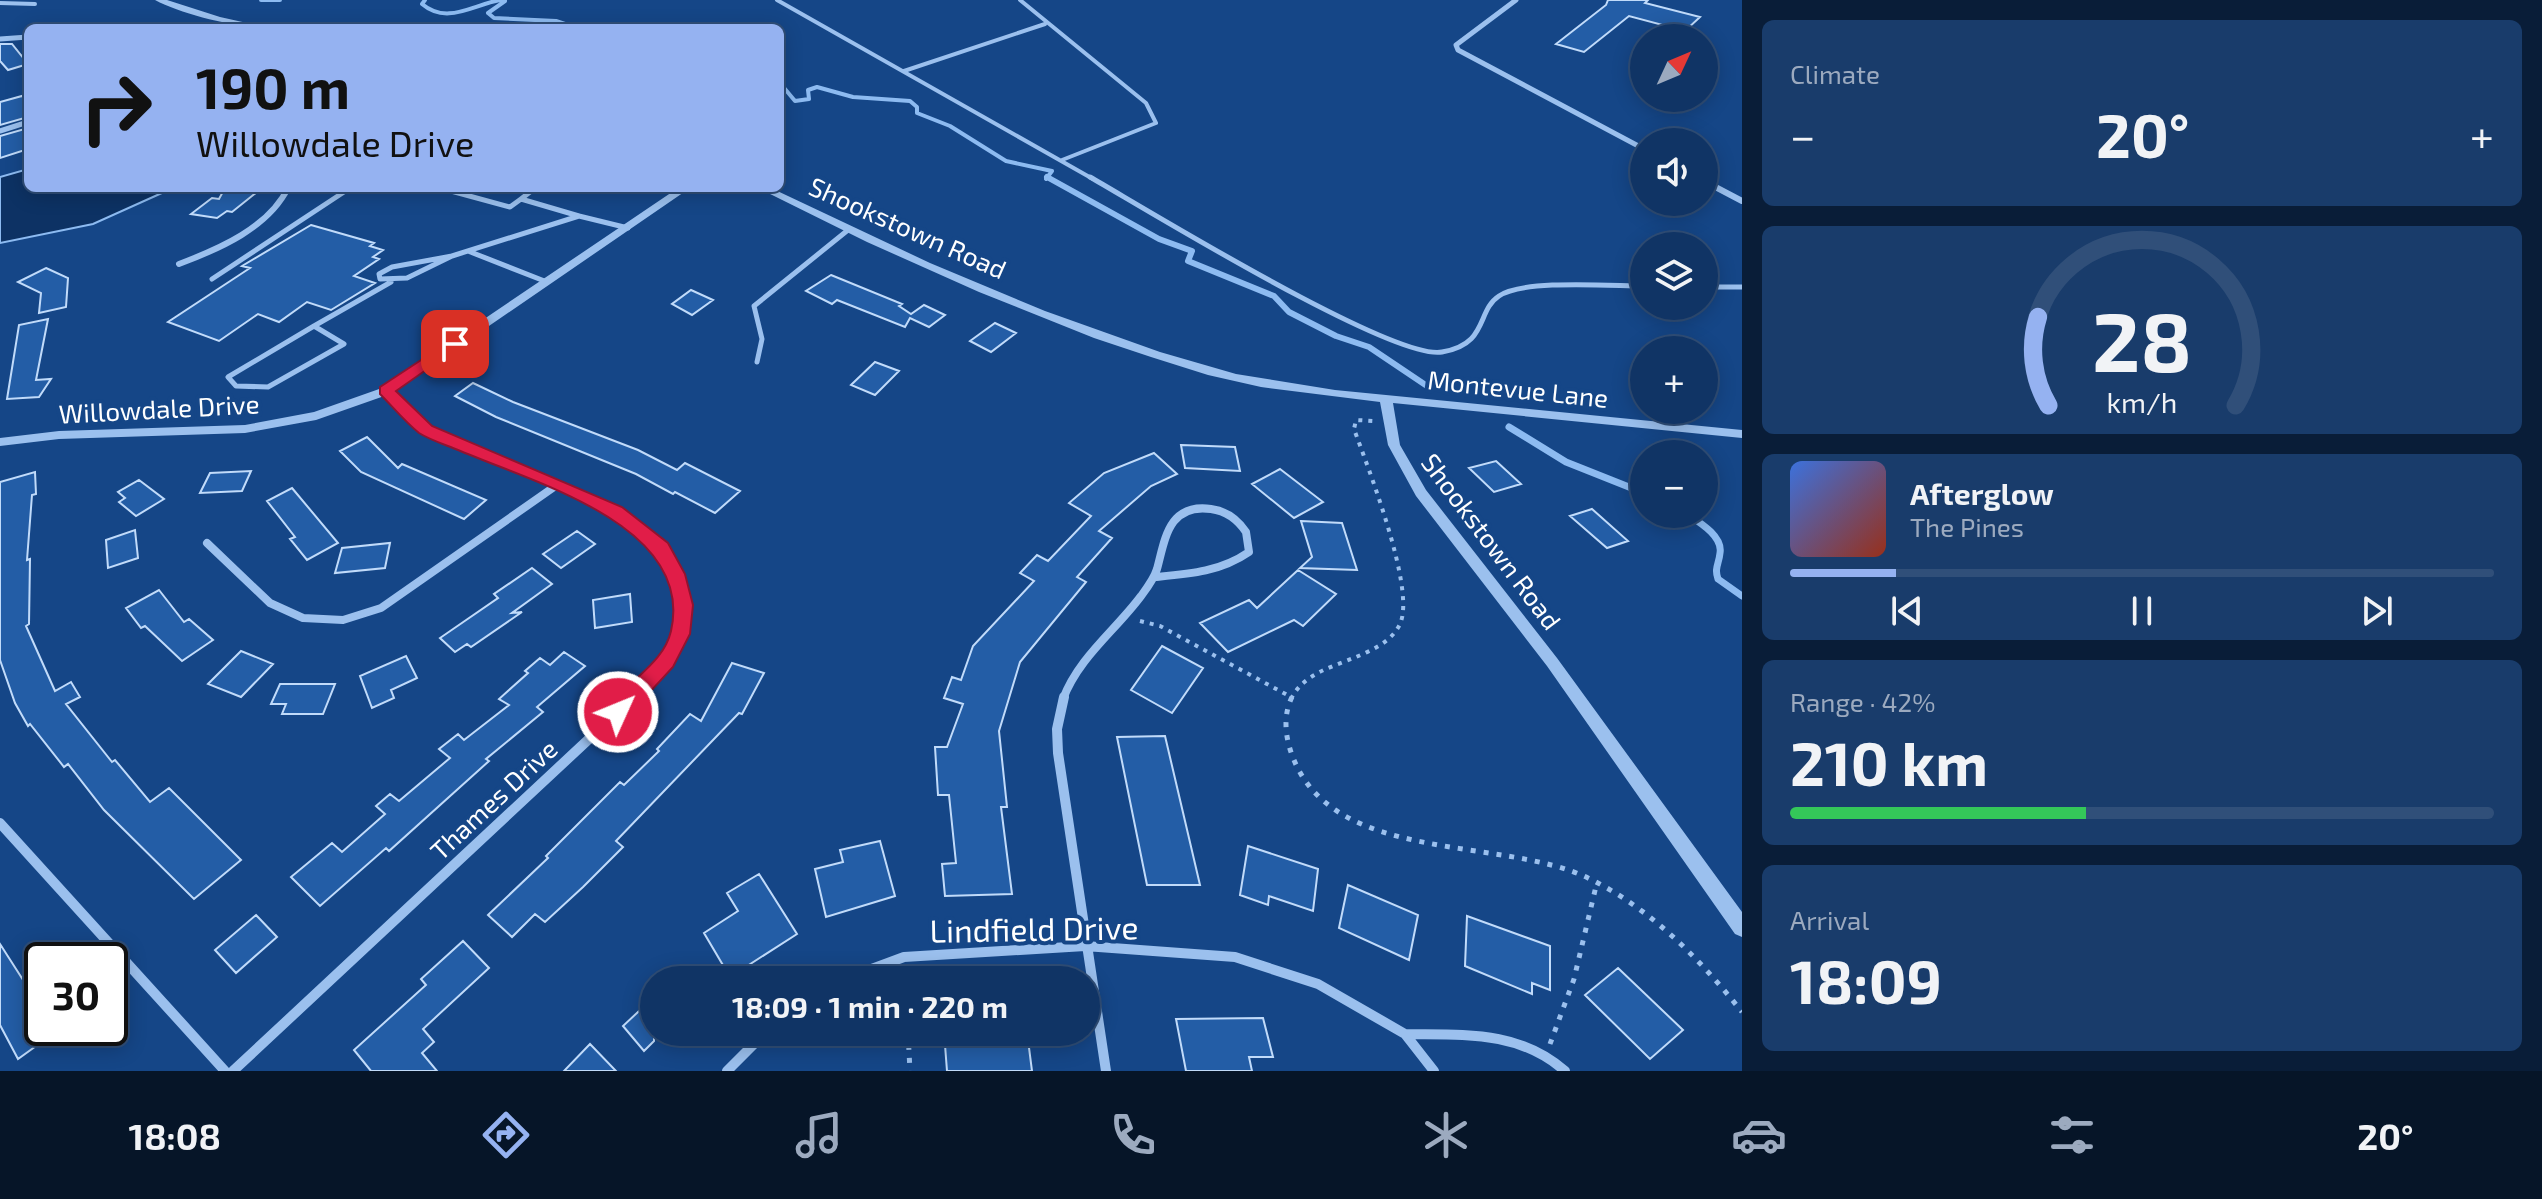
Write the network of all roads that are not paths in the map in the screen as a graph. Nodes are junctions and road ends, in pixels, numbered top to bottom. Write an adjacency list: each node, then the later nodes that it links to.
1 (15, 0): 7 (lane)
2 (159, 0): 9 (street)
3 (777, 0): 13 (lane)
4 (1020, 0): 10 (lane)
5 (1516, 0): 16 (street)
6 (0, 3): 7 (lane)
7 (10, 3): 8 (lane)
8 (35, 4)
9 (245, 24)
10 (1045, 24): 13 (lane); 17 (lane)
11 (24, 37): 12 (street)
12 (0, 39)
13 (904, 71): 17 (lane)
14 (24, 123): 15 (street)
15 (0, 131)
16 (1630, 142)
17 (1062, 160): 36 (lane)
18 (1718, 188): 26 (street)
19 (285, 192): 32 (street)
20 (344, 192): 33 (lane)
21 (455, 192): 25 (lane)
22 (530, 192): 25 (lane)
23 (679, 192): 28 (street, Willowdale Drive)
24 (771, 192): 29 (street, Shookstown Road)
25 (521, 199): 27 (lane)
26 (1742, 201)
27 (579, 216): 28 (lane); 30 (lane)
28 (628, 228): 35 (street, Willowdale Drive)
29 (848, 230): 40 (lane); 42 (street, Shookstown Road)
30 (468, 251): 31 (lane); 35 (lane)
31 (452, 256): 34 (lane); 34 (lane)
32 (179, 264)
33 (212, 279)
34 (391, 282): 39 (lane)
35 (548, 282): 41 (street, Willowdale Drive)
36 (1630, 286)
37 (1718, 287): 38 (lane)
38 (1742, 287)
39 (314, 326): 39 (lane)
40 (757, 362)
41 (386, 391): 44 (street, Willowdale Drive); 45 (street, Thames Drive)
42 (1386, 399): 43 (street, Montevue Lane); 49 (street, Shookstown Road)
43 (1742, 434)
44 (0, 442)
45 (554, 487): 46 (street); 55 (street, Thames Drive)
46 (207, 543)
47 (1155, 577): 47 (street); 50 (street)
48 (0, 823): 54 (street)
49 (1742, 928)
50 (1085, 946): 51 (street, Lindfield Drive); 52 (street, Lindfield Drive); 57 (street)
51 (880, 966)
52 (1405, 1034): 58 (street, Lindfield Drive); 59 (street, Lindfield Drive)
53 (752, 1046): 56 (street)
54 (225, 1071)
55 (233, 1071)
56 (727, 1071)
57 (1106, 1071)
58 (1434, 1071)
59 (1565, 1071)

